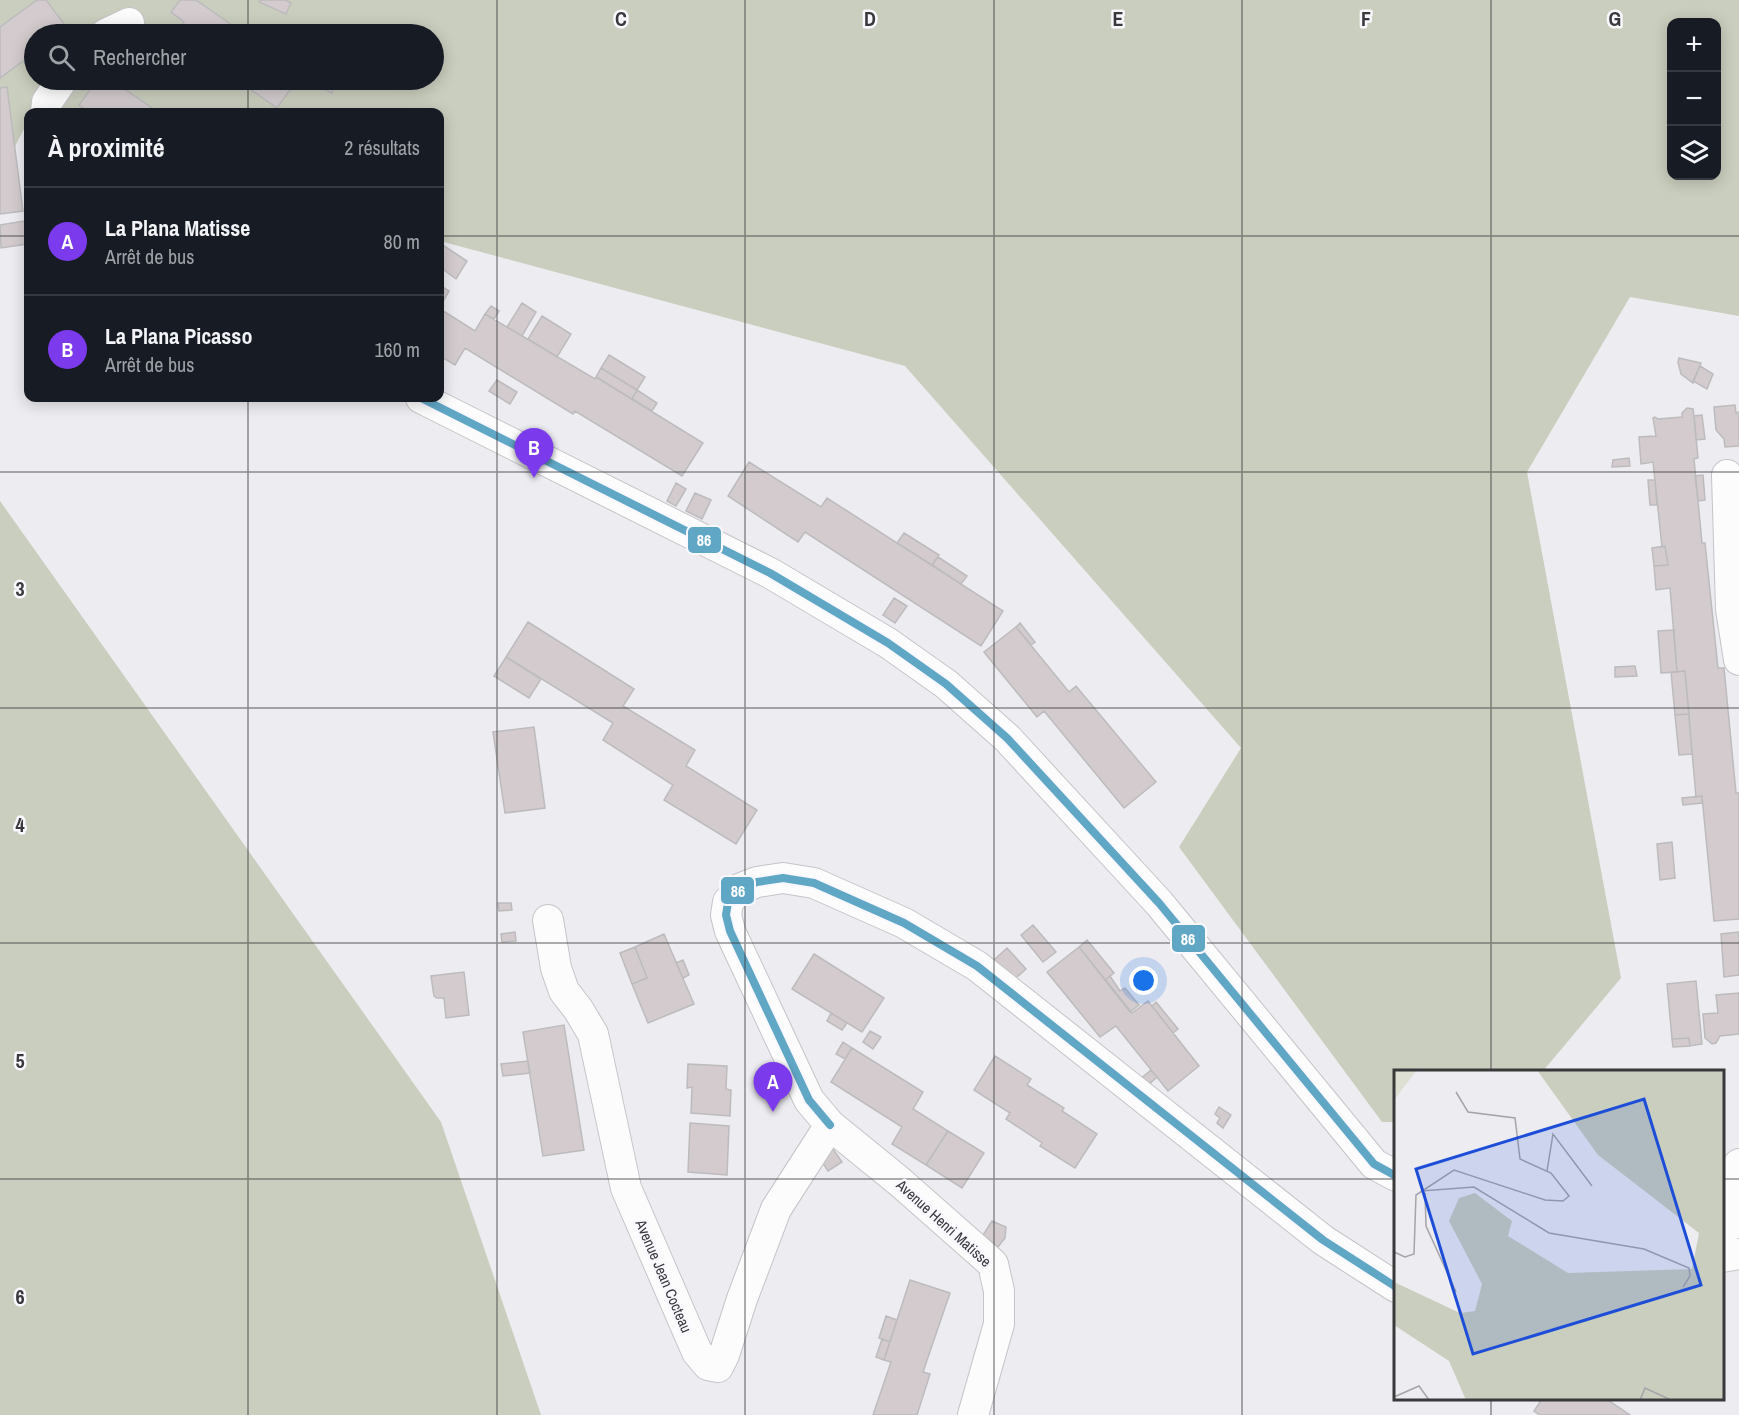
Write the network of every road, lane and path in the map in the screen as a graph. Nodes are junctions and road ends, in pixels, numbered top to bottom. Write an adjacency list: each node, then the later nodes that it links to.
1 (55, 90): 2 (street)
2 (46, 108)
3 (430, 402): 9 (street)
4 (1727, 475): 5 (street)
5 (1739, 660)
6 (548, 920): 7 (street, Avenue Jean Cocteau)
7 (830, 1125): 12 (street, Avenue Henri Matisse); 13 (street, Avenue Henri Matisse)
8 (1739, 1164): 10 (street)
9 (1394, 1175)
10 (1732, 1235): 11 (street)
11 (1724, 1253)
12 (1394, 1286)
13 (973, 1415)

